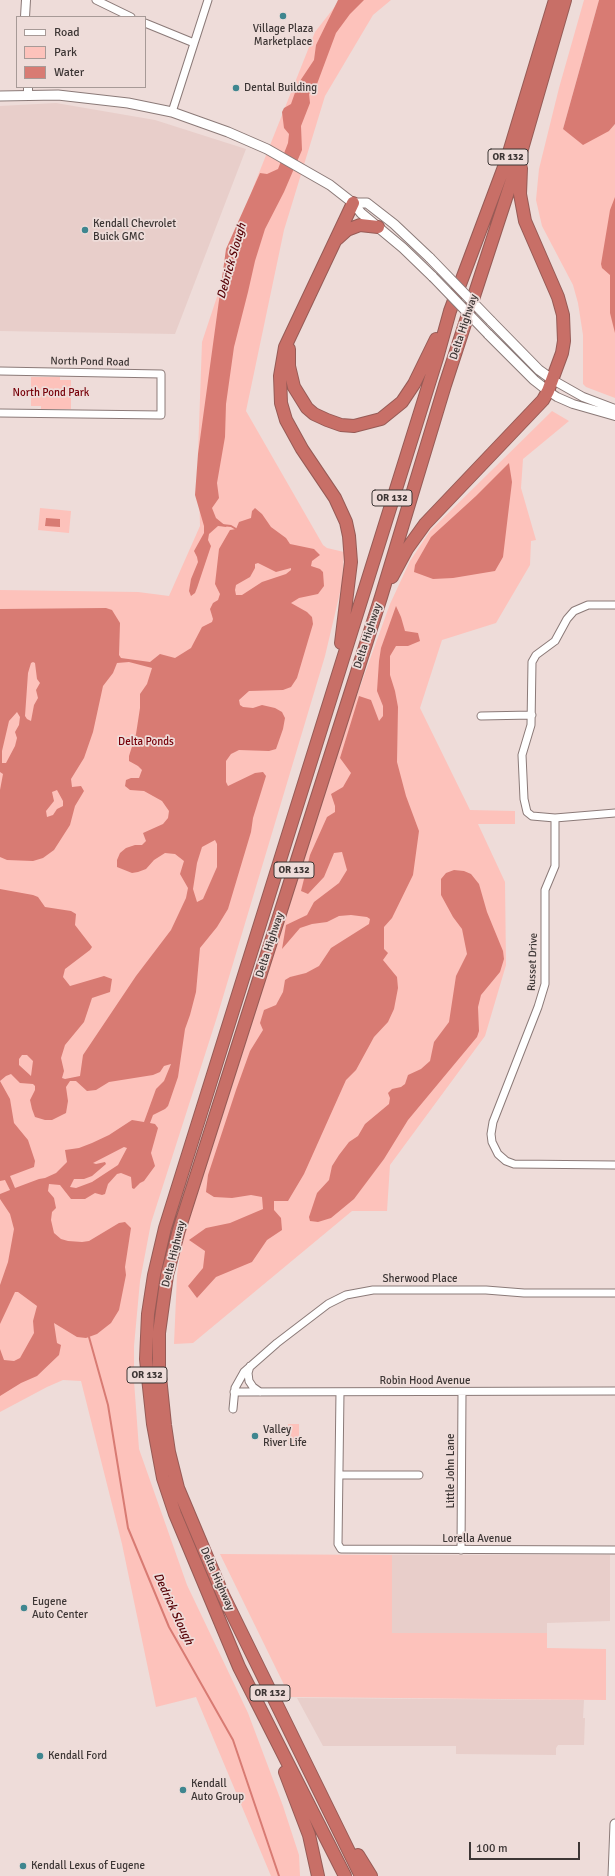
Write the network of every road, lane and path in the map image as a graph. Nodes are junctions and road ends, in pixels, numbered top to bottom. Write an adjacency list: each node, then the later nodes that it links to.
1 (26, 0): 6 (street)
2 (96, 0): 7 (street)
3 (208, 0): 9 (street)
4 (555, 0): 17 (highway, Delta Highway / OR 132)
5 (565, 0): 13 (highway, Delta Highway / OR 132)
6 (25, 16)
7 (130, 16)
8 (146, 23): 9 (street)
9 (194, 43): 12 (street)
10 (28, 91): 11 (main road); 12 (main road)
11 (0, 96)
12 (172, 112): 14 (main road)
13 (522, 149): 20 (highway); 24 (highway, Delta Highway / OR 132)
14 (353, 203): 15 (main road); 16 (highway); 20 (main road, bridge)
15 (378, 228): 16 (highway); 20 (main road, bridge)
16 (334, 243): 18 (highway)
17 (450, 311): 18 (highway); 26 (highway, Delta Highway / OR 132)
18 (292, 332): 26 (highway)
19 (0, 371): 22 (street, North Pond Road)
20 (551, 386): 21 (street); 23 (street); 24 (highway)
21 (615, 409)
22 (0, 413)
23 (615, 416)
24 (381, 597): 45 (highway, Delta Highway / OR 132)
25 (615, 605): 27 (street)
26 (335, 685): 44 (highway, Delta Highway / OR 132)
27 (532, 715): 28 (street); 30 (street)
28 (481, 716)
29 (615, 813): 30 (street)
30 (555, 818): 31 (street, Russet Drive)
31 (615, 1165)
32 (615, 1293): 33 (street, Sherwood Place)
33 (250, 1366): 35 (street, Sherwood Place); 36 (street)
34 (615, 1391): 38 (street, Robin Hood Avenue)
35 (234, 1392): 36 (street, Robin Hood Avenue); 39 (street, Sherwood Place)
36 (260, 1392): 37 (street, Robin Hood Avenue)
37 (340, 1392): 38 (street, Robin Hood Avenue); 40 (street)
38 (462, 1392): 42 (street, Little John Lane)
39 (233, 1409)
40 (339, 1475): 41 (street); 42 (street, Lorella Avenue)
41 (419, 1475)
42 (461, 1550): 43 (street, Lorella Avenue)
43 (615, 1550)
44 (240, 1667): 47 (highway); 48 (highway, Delta Highway / OR 132)
45 (318, 1790): 49 (highway, Delta Highway / OR 132); 50 (highway)
46 (615, 1824): 51 (main road)
47 (318, 1876)
48 (345, 1876)
49 (361, 1876)
50 (371, 1876)
51 (613, 1876)

